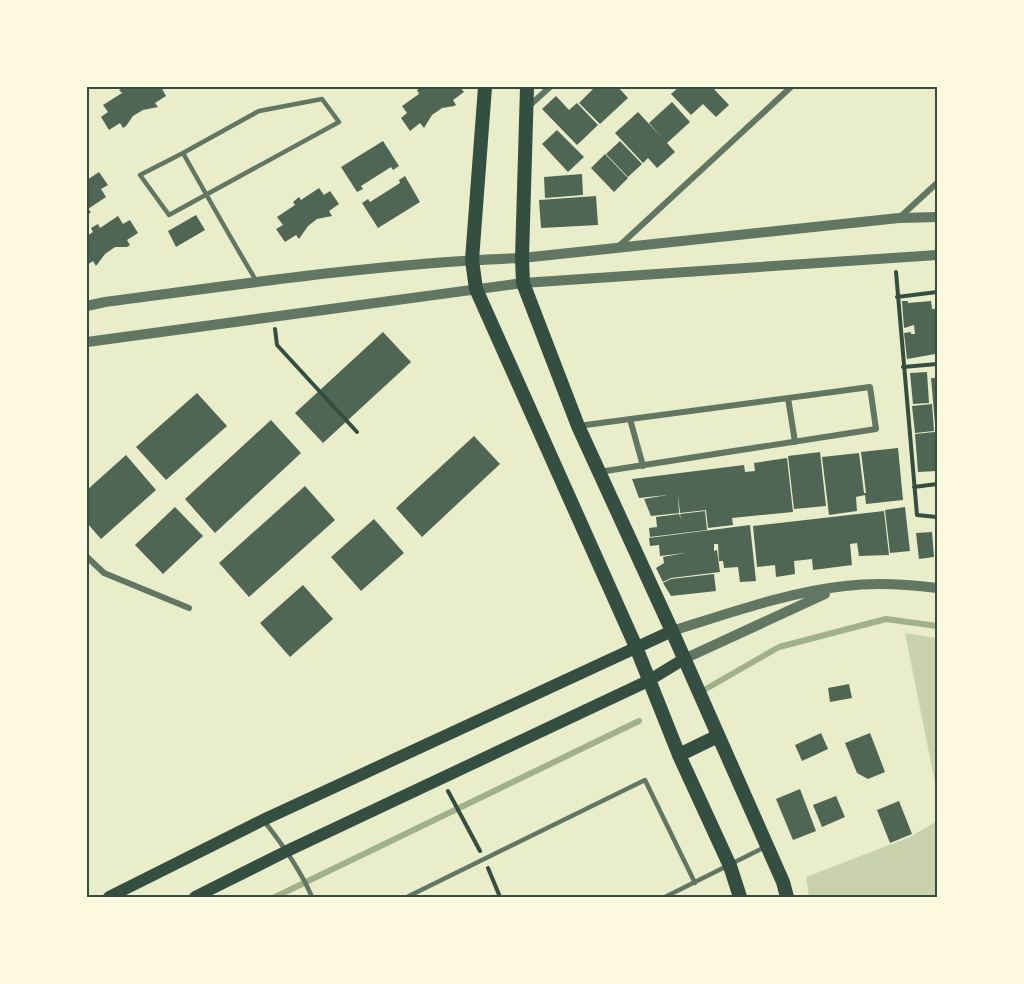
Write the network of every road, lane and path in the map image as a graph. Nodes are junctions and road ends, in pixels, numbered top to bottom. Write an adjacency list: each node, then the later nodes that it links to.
1 (485, 87): 15 (main road)
2 (527, 87): 5 (main road)
3 (550, 87): 5 (street)
4 (791, 87): 11 (street)
5 (525, 110): 13 (main road)
6 (183, 153): 8 (lane); 8 (lane); 8 (lane)
7 (937, 183): 10 (street)
8 (206, 196): 16 (lane)
9 (937, 216): 10 (street)
10 (899, 218): 11 (street)
11 (618, 247): 13 (street)
12 (937, 255): 14 (street)
13 (522, 258): 15 (street); 17 (main road)
14 (895, 259): 17 (street); 20 (path)
15 (472, 260): 16 (street); 18 (main road)
16 (257, 282): 21 (street)
17 (523, 284): 18 (street); 28 (main road)
18 (476, 289): 22 (street); 41 (main road)
19 (937, 292): 20 (path)
20 (897, 297): 25 (path)
21 (87, 306)
22 (274, 316): 23 (street); 29 (path)
23 (87, 342)
24 (937, 364): 25 (path)
25 (903, 367): 34 (path)
26 (788, 398): 27 (street); 30 (street); 30 (street)
27 (630, 419): 28 (street); 31 (street)
28 (578, 426): 32 (main road)
29 (357, 432)
30 (795, 442): 31 (street)
31 (643, 465): 32 (street)
32 (599, 472): 40 (main road)
33 (937, 484): 34 (path)
34 (914, 487): 35 (path)
35 (937, 517)
36 (87, 557): 39 (street)
37 (844, 586): 38 (street); 40 (street); 42 (street)
38 (937, 588)
39 (189, 608)
40 (672, 631): 41 (main road); 42 (main road)
41 (636, 647): 43 (main road); 47 (main road)
42 (684, 659): 43 (main road); 44 (main road)
43 (648, 681): 45 (main road); 46 (main road)
44 (718, 736): 45 (main road); 49 (main road)
45 (679, 755): 51 (main road)
46 (441, 777): 48 (path); 50 (main road)
47 (263, 820): 50 (lane); 53 (main road)
48 (470, 833)
49 (767, 846): 51 (lane); 59 (main road)
50 (287, 851): 54 (main road); 55 (lane)
51 (730, 866): 52 (lane); 58 (main road)
52 (694, 883): 56 (lane); 57 (lane)
53 (109, 897)
54 (195, 897)
55 (312, 897)
56 (407, 897)
57 (665, 897)
58 (740, 897)
59 (787, 897)

